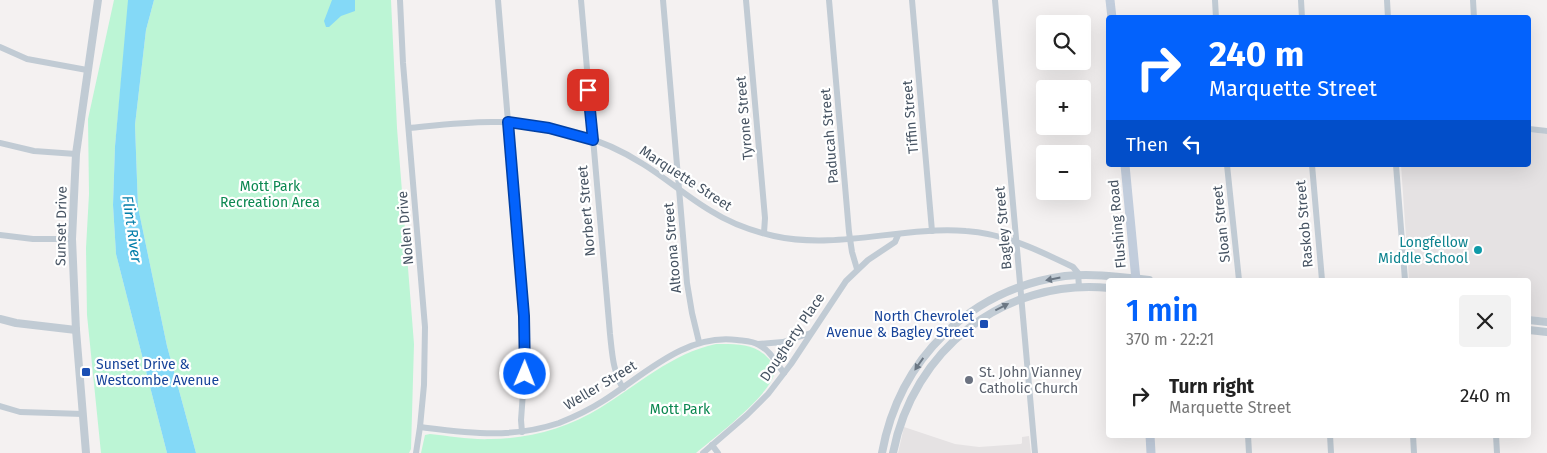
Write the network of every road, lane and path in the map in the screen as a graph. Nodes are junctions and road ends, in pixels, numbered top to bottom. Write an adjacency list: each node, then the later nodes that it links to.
1 (98, 0): 21 (street, Sunset Drive)
2 (400, 0): 23 (street, Nolen Drive)
3 (498, 0): 22 (street)
4 (580, 0): 26 (street, Norbert Street)
5 (663, 0): 33 (street, Altoona Street)
6 (746, 0): 35 (street, Tyrone Street)
7 (829, 0): 39 (street, Paducah Street)
8 (912, 0): 34 (street, Tiffin Street)
9 (995, 0): 40 (street, Bagley Street)
10 (1110, 0): 15 (main road)
11 (1216, 0): 16 (street)
12 (1301, 0): 17 (street)
13 (1387, 0): 18 (street)
14 (1473, 0): 19 (street)
15 (1112, 15)
16 (1216, 15)
17 (1302, 15)
18 (1388, 15)
19 (1474, 15)
20 (0, 47): 21 (street)
21 (87, 70): 28 (street, Sunset Drive)
22 (508, 122): 23 (street, Marquette Street); 26 (street, Marquette Street); 68 (street)
23 (409, 128): 67 (street, Nolen Drive)
24 (1531, 129): 25 (street)
25 (1547, 131)
26 (593, 140): 33 (street, Marquette Street); 63 (street, Norbert Street)
27 (0, 143): 28 (street)
28 (76, 154): 38 (street, Sunset Drive)
29 (1125, 167): 44 (main road, Flushing Road)
30 (1227, 167): 45 (street, Sloan Street)
31 (1312, 167): 46 (street, Raskob Street)
32 (1396, 167): 47 (street)
33 (679, 189): 35 (street, Marquette Street); 59 (street, Altoona Street)
34 (932, 231): 37 (street, Marquette Street); 40 (street, Marquette Street)
35 (764, 233): 39 (street, Marquette Street)
36 (0, 235): 38 (street)
37 (898, 235): 39 (street, Marquette Street); 41 (street, Dougherty Place)
38 (72, 239): 55 (street, Sunset Drive)
39 (850, 239): 41 (street, Paducah Street)
40 (1016, 243): 42 (street, Marquette Street); 48 (street, Bagley Street)
41 (857, 269): 58 (street, Dougherty Place)
42 (1078, 275): 43 (street); 48 (street, one-way to 48); 49 (street)
43 (1126, 278)
44 (1136, 278)
45 (1239, 278)
46 (1322, 278)
47 (1405, 278)
48 (1020, 287): 51 (street, Bagley Street); 62 (street, one-way to 62)
49 (1080, 287): 50 (street); 51 (street)
50 (1106, 288)
51 (1021, 299): 64 (street, one-way to 51); 81 (street, Bagley Street)
52 (0, 319): 55 (street)
53 (1531, 320): 54 (street)
54 (1547, 322)
55 (76, 330): 66 (street, Sunset Drive)
56 (1531, 330): 57 (street)
57 (1547, 332)
58 (811, 333): 60 (street, Weller Street); 61 (street, Dougherty Place)
59 (699, 342): 60 (street, Weller Street); 63 (street, Weller Street)
60 (757, 344): 61 (street)
61 (784, 373): 74 (street, Dougherty Place)
62 (904, 387): 64 (street); 79 (street)
63 (623, 388): 68 (street, Weller Street)
64 (914, 392): 80 (street)
65 (0, 406): 66 (street)
66 (83, 414): 75 (street, Sunset Drive)
67 (420, 427): 68 (street, Weller Street); 76 (street, Nolen Drive)
68 (522, 432)
69 (1150, 438): 82 (main road)
70 (1248, 438): 83 (street)
71 (1330, 438): 84 (street)
72 (1413, 438): 85 (street)
73 (1496, 438): 86 (street)
74 (712, 445): 77 (street, Dougherty Place); 78 (street)
75 (86, 453)
76 (416, 453)
77 (703, 453)
78 (718, 453)
79 (882, 453)
80 (894, 453)
81 (1035, 453)
82 (1151, 453)
83 (1249, 453)
84 (1331, 453)
85 (1414, 453)
86 (1497, 453)

